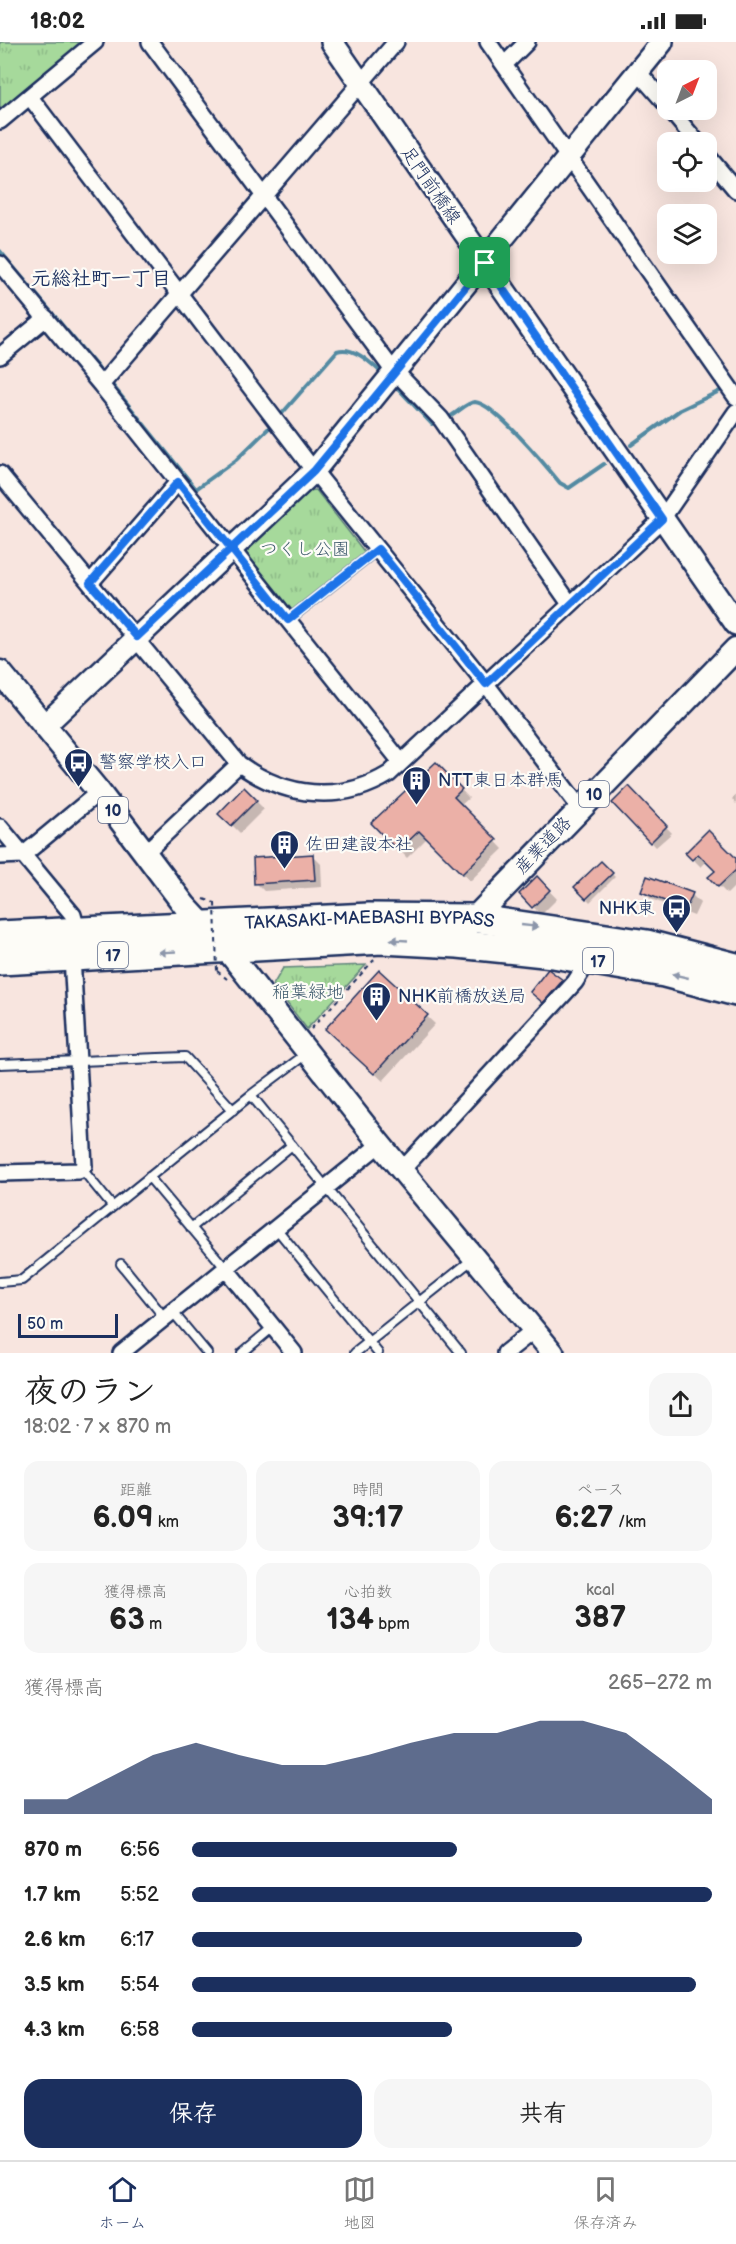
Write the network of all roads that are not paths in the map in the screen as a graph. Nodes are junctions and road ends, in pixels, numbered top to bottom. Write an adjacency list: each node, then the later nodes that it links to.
1 (95, 42): 12 (street)
2 (150, 42): 19 (street)
3 (332, 42): 10 (street, 足門前橋線)
4 (396, 42): 10 (street)
5 (488, 42): 8 (street)
6 (527, 42): 8 (street)
7 (662, 42): 9 (street)
8 (504, 65): 16 (street)
9 (638, 72): 11 (street); 16 (street)
10 (361, 84): 19 (street); 20 (street, 足門前橋線)
11 (657, 94)
12 (30, 98): 14 (street); 22 (street)
13 (679, 120): 15 (street)
14 (0, 121)
15 (689, 132)
16 (569, 157): 20 (street); 27 (street)
17 (717, 167): 18 (street)
18 (736, 190)
19 (265, 195): 22 (street); 25 (street)
20 (485, 263): 25 (street); 32 (street, 足門前橋線)
21 (0, 264): 23 (street)
22 (180, 294): 26 (street); 29 (street)
23 (46, 318): 24 (street); 26 (street)
24 (0, 356)
25 (395, 371): 29 (street); 36 (street)
26 (101, 385): 31 (street)
27 (736, 397)
28 (736, 412): 32 (street)
29 (314, 471): 33 (street); 34 (street)
30 (0, 474): 35 (street)
31 (178, 482): 33 (street); 35 (street)
32 (662, 519): 36 (street); 38 (street, 足門前橋線)
33 (231, 549): 37 (street); 39 (street)
34 (378, 549): 37 (lane); 42 (street)
35 (90, 583): 39 (street)
36 (570, 604): 42 (street)
37 (288, 620): 44 (street)
38 (736, 624)
39 (137, 637): 43 (street); 45 (street)
40 (736, 649): 47 (main road, 産業道路 / 10)
41 (0, 672): 43 (main road, 10)
42 (486, 684): 44 (street); 47 (street)
43 (45, 725): 46 (main road, 10)
44 (401, 762): 45 (street)
45 (239, 764): 49 (street)
46 (99, 792): 49 (main road, 10); 50 (street)
47 (580, 808): 53 (main road, 産業道路 / 10)
48 (0, 827): 50 (street)
49 (146, 852): 52 (main road, 10)
50 (23, 855): 51 (street); 54 (street)
51 (0, 856)
52 (208, 914): 53 (highway, TAKASAKI-MAEBASHI BYPASS / 17); 54 (highway, TAKASAKI-MAEBASHI BYPASS / 17); 60 (main road, 10)
53 (472, 918): 56 (main road, 産業道路 / 10); 61 (highway, TAKASAKI-MAEBASHI BYPASS / 17, one-way to 61)
54 (77, 930): 55 (highway, TAKASAKI-MAEBASHI BYPASS / 17)
55 (0, 934)
56 (458, 944): 58 (highway, TAKASAKI-MAEBASHI BYPASS / 17); 60 (highway, TAKASAKI-MAEBASHI BYPASS / 17, one-way to 60)
57 (72, 957): 59 (highway, TAKASAKI-MAEBASHI BYPASS / 17); 60 (highway, TAKASAKI-MAEBASHI BYPASS / 17, one-way to 57); 64 (street)
58 (585, 958): 62 (highway, TAKASAKI-MAEBASHI BYPASS / 17, one-way to 58); 71 (street)
59 (0, 960)
60 (221, 960): 63 (street)
61 (736, 967)
62 (736, 992)
63 (307, 1043): 66 (lane); 68 (street)
64 (78, 1060): 65 (lane); 67 (lane); 70 (street)
65 (0, 1064)
66 (251, 1095): 67 (lane); 69 (lane)
67 (233, 1110): 73 (lane)
68 (380, 1144): 71 (street); 74 (street)
69 (291, 1145): 74 (lane); 76 (lane)
70 (82, 1169): 72 (street); 75 (lane)
71 (402, 1170): 78 (street)
72 (0, 1173)
73 (150, 1177): 75 (lane); 76 (lane)
74 (326, 1186): 77 (street); 82 (lane)
75 (112, 1206): 81 (lane)
76 (191, 1228): 80 (lane)
77 (276, 1228): 80 (street); 86 (lane)
78 (473, 1259): 82 (lane); 85 (street)
79 (120, 1264): 83 (lane)
80 (226, 1269): 83 (street); 84 (street)
81 (0, 1282)
82 (418, 1301): 86 (lane); 93 (lane)
83 (168, 1314): 87 (street); 88 (lane)
84 (273, 1327): 89 (lane); 90 (street)
85 (534, 1330): 94 (street); 95 (street)
86 (369, 1342): 91 (lane); 92 (lane)
87 (121, 1353)
88 (207, 1353)
89 (242, 1353)
90 (294, 1353)
91 (355, 1353)
92 (378, 1353)
93 (460, 1353)
94 (505, 1353)
95 (553, 1353)

